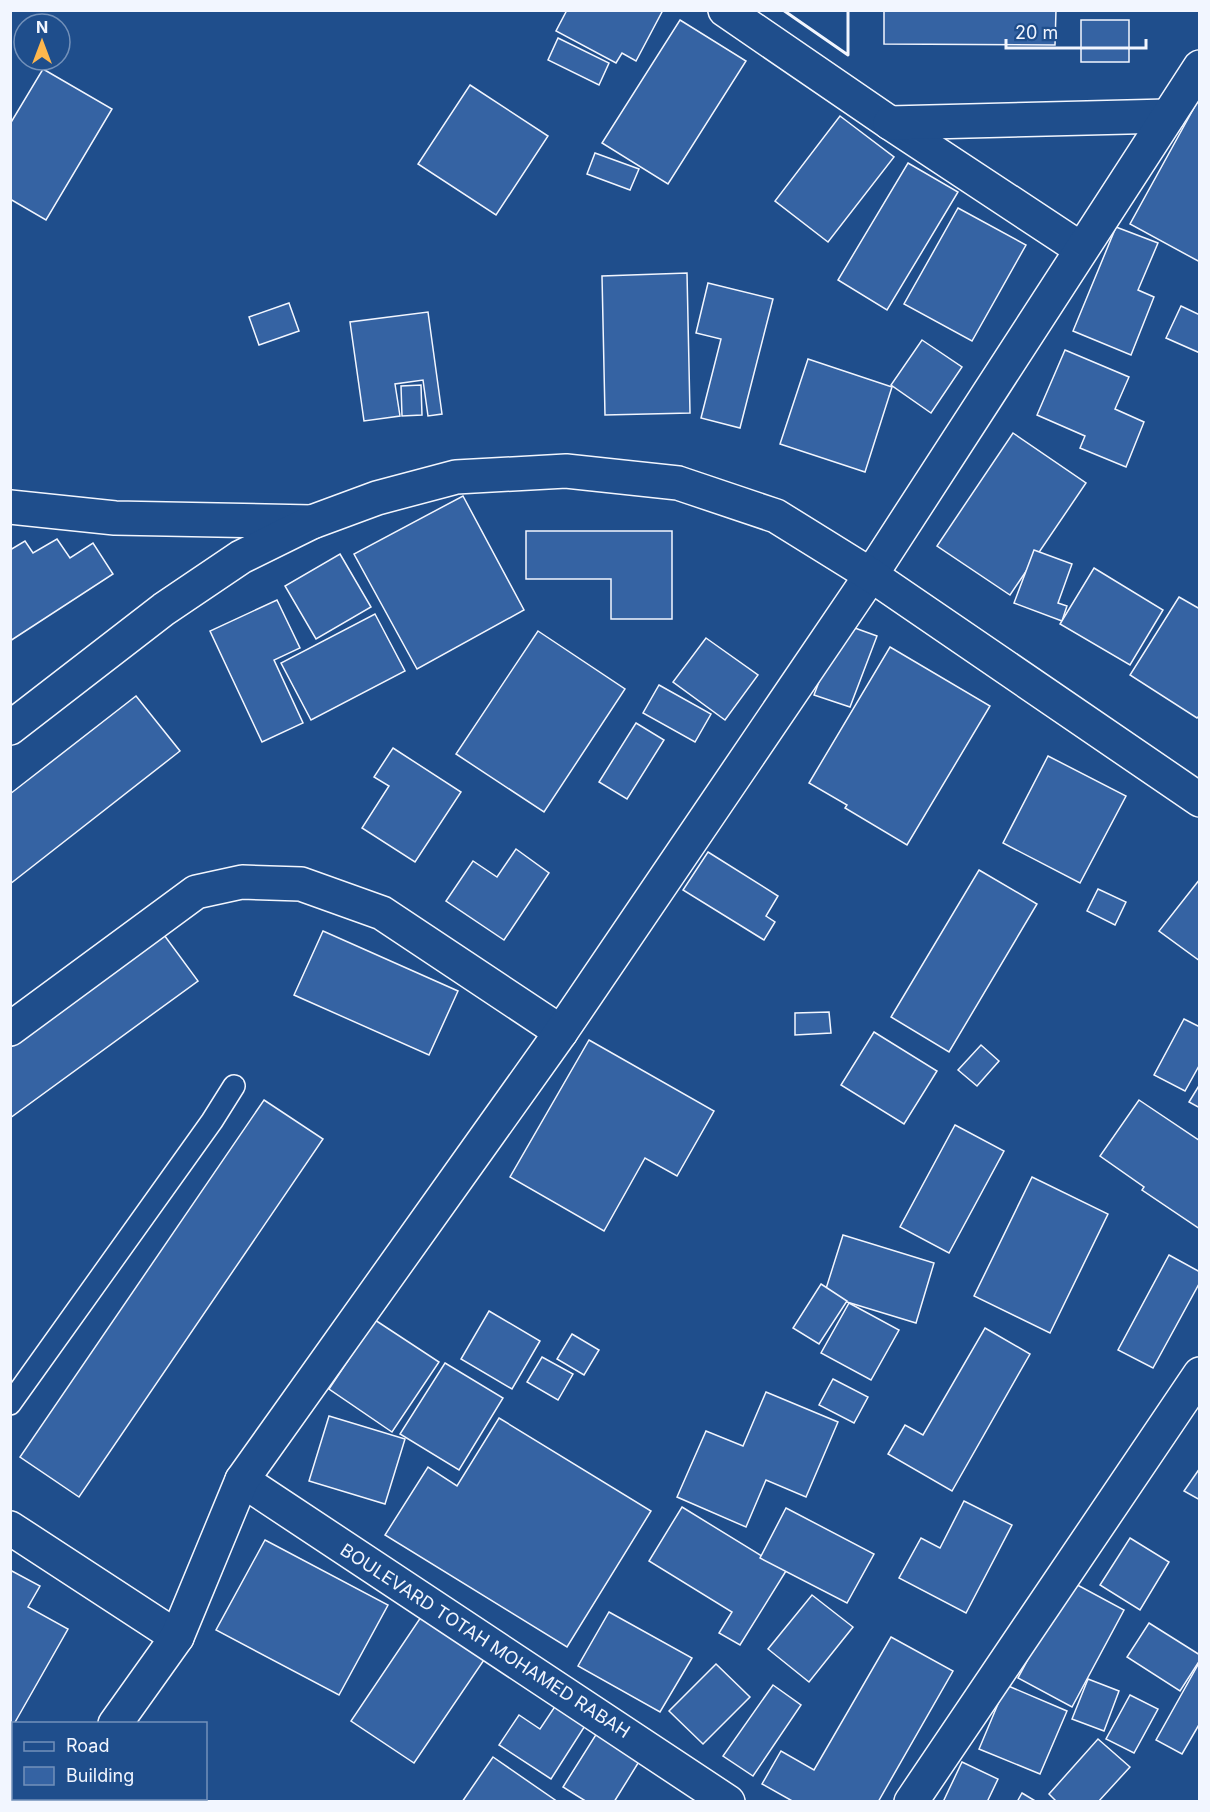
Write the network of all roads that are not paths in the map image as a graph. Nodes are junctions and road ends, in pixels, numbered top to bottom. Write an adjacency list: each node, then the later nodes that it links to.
1 (725, 10): 4 (street)
2 (1200, 67): 3 (street)
3 (1168, 116): 4 (street); 5 (street)
4 (890, 123): 5 (street)
5 (1081, 249): 8 (street)
6 (10, 507): 7 (street)
7 (312, 522): 8 (street); 9 (street)
8 (871, 575): 10 (street); 12 (street)
9 (10, 728)
10 (1200, 800)
11 (10, 1029): 12 (street)
12 (561, 1032): 16 (street)
13 (234, 1086): 15 (lane)
14 (1200, 1374): 21 (street)
15 (10, 1404)
16 (242, 1480): 18 (street); 20 (street, BOULEVARD TOTAH MOHAMED RABAH)
17 (10, 1527): 18 (street)
18 (177, 1637): 19 (street)
19 (116, 1722)
20 (728, 1802)
21 (911, 1802)

